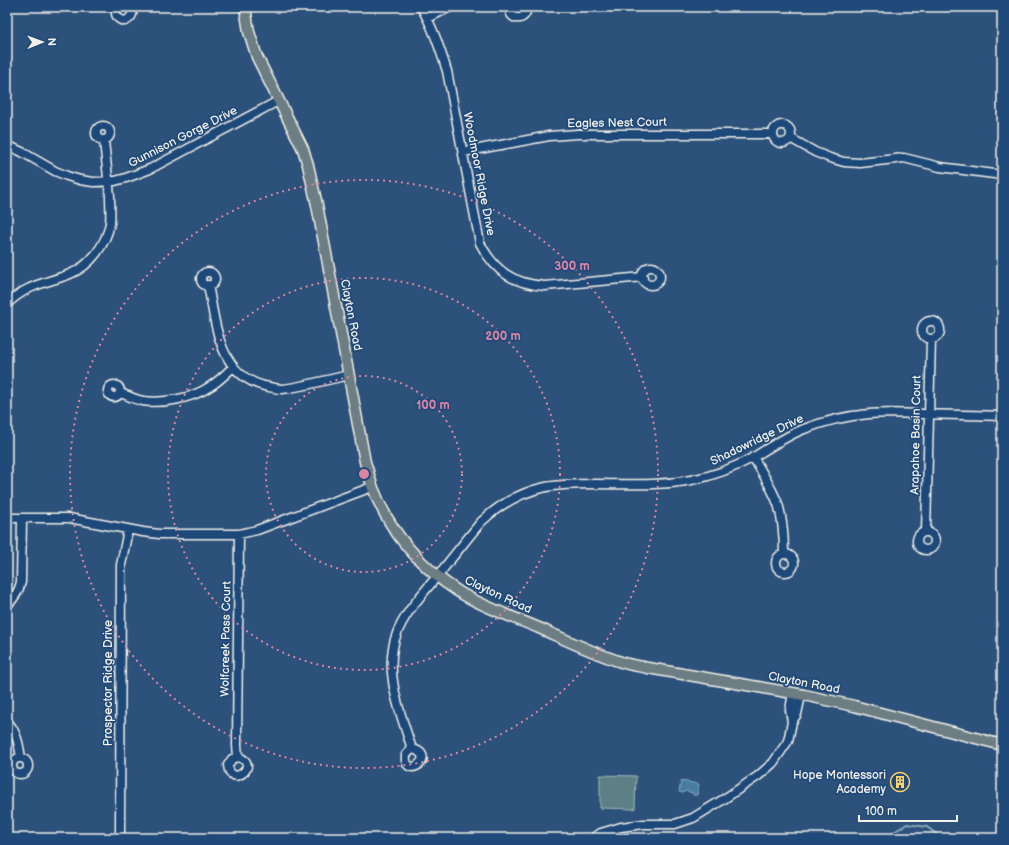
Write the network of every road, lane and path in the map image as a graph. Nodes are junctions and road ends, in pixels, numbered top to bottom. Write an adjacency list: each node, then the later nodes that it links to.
1 (117, 7): 2 (street)
2 (131, 7)
3 (245, 7): 9 (main road, Clayton Road)
4 (422, 7): 8 (street, Woodmoor Ridge Drive)
5 (450, 7): 8 (street)
6 (507, 7): 7 (street)
7 (526, 7)
8 (428, 18): 14 (street, Woodmoor Ridge Drive)
9 (278, 101): 16 (street, Gunnison Gorge Drive); 22 (main road, Clayton Road)
10 (773, 134): 11 (street, Eagles Nest Court); 11 (street, Eagles Nest Court); 14 (street, Eagles Nest Court)
11 (790, 138): 15 (street, Eagles Nest Court)
12 (104, 141): 16 (street)
13 (7, 145): 16 (street, Gunnison Gorge Drive)
14 (463, 152): 17 (street, Woodmoor Ridge Drive)
15 (1002, 175)
16 (108, 181): 19 (street)
17 (643, 277)
18 (208, 286): 21 (street)
19 (7, 304)
20 (931, 339): 24 (street, Arapahoe Basin Court)
21 (233, 367): 22 (street); 23 (street)
22 (349, 376): 27 (main road, Clayton Road)
23 (120, 393)
24 (929, 414): 25 (street, Shadowridge Drive); 26 (street, Shadowridge Drive); 31 (street, Arapahoe Basin Court)
25 (1002, 416)
26 (753, 457): 33 (street); 34 (street, Shadowridge Drive)
27 (372, 487): 32 (street); 34 (main road, Clayton Road)
28 (7, 518): 29 (street)
29 (22, 519): 30 (street); 35 (street)
30 (128, 530): 32 (street); 42 (street, Prospector Ridge Drive)
31 (926, 532)
32 (239, 534): 40 (street, Wolfcreek Pass Court)
33 (784, 554)
34 (437, 576): 36 (main road, Clayton Road); 39 (street, Shadowridge Drive)
35 (7, 605)
36 (797, 694): 38 (main road, Clayton Road); 43 (street)
37 (7, 721): 41 (street)
38 (1002, 745)
39 (412, 748)
40 (238, 757)
41 (21, 758)
42 (121, 838)
43 (593, 838)

